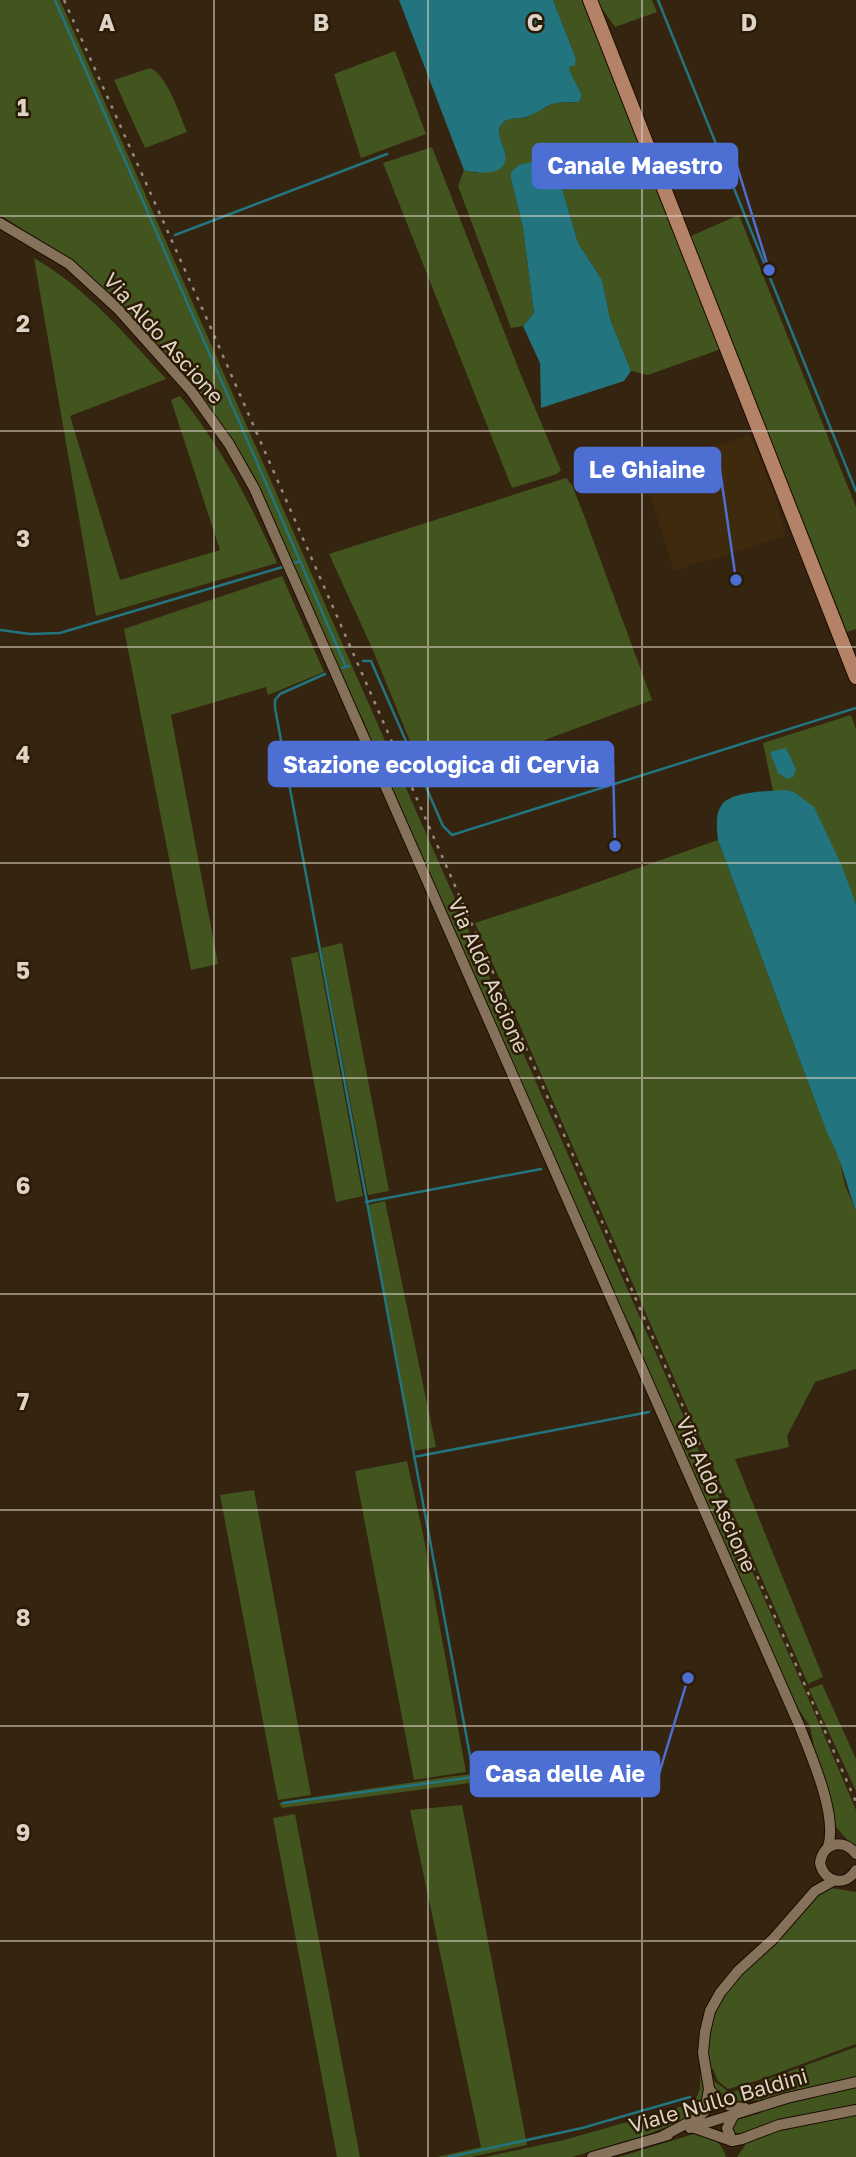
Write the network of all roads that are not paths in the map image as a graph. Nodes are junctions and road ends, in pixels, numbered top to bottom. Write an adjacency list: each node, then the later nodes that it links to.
1 (590, 0): 3 (main road)
2 (0, 223): 4 (street, Via Aldo Ascione)
3 (856, 677)
4 (830, 1822): 5 (street); 6 (street)
5 (845, 1844): 6 (street); 7 (street)
6 (828, 1847): 8 (street)
7 (856, 1854)
8 (821, 1868): 10 (street); 12 (street)
9 (856, 1870): 10 (street)
10 (837, 1881): 11 (street); 12 (street)
11 (856, 1885)
12 (815, 1891): 14 (street)
13 (856, 2082): 15 (street, Viale Nullo Baldini)
14 (709, 2089): 15 (street); 19 (street)
15 (751, 2108): 17 (street, Viale Nullo Baldini)
16 (856, 2110): 20 (street)
17 (735, 2113): 18 (street, Viale Nullo Baldini); 20 (street)
18 (692, 2127): 19 (street, Viale Nullo Baldini); 20 (street)
19 (663, 2136): 21 (street, Viale Nullo Baldini)
20 (732, 2141)
21 (592, 2157)

